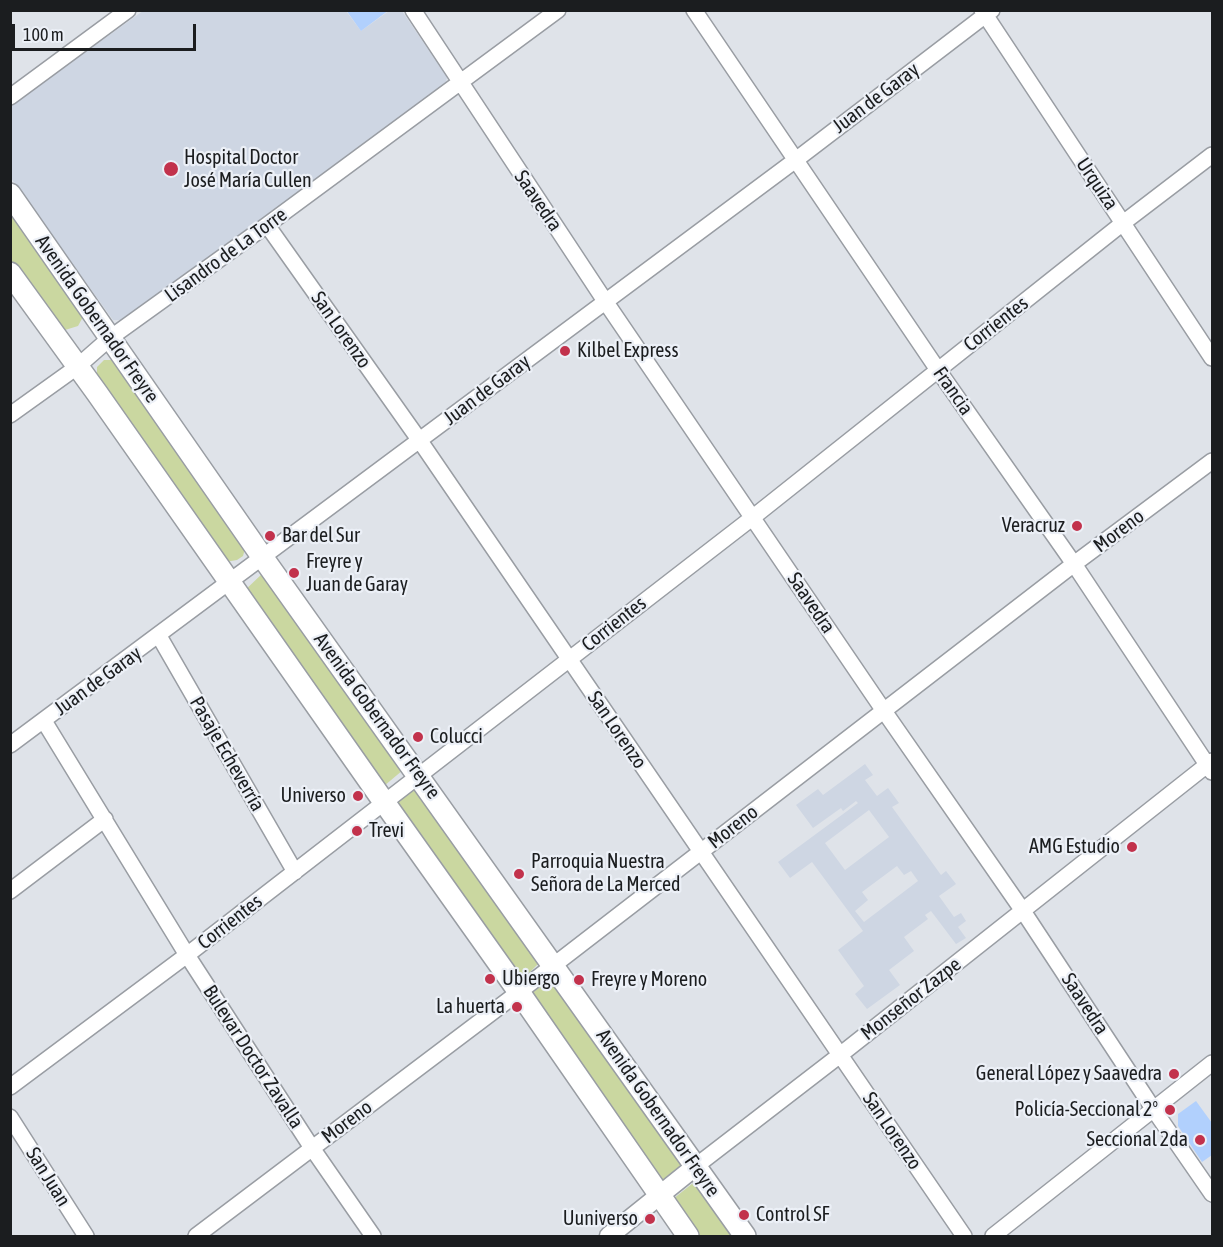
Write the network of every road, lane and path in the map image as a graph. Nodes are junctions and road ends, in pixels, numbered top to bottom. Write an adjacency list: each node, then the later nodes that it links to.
1 (413, 10): 6 (street, Saavedra)
2 (558, 10): 6 (street, Lisandro de La Torre)
3 (694, 10): 9 (street, Francia)
4 (126, 11): 7 (street)
5 (986, 12): 9 (street, Juan de Garay); 11 (street, Urquiza)
6 (460, 83): 12 (street, Lisandro de La Torre); 14 (street, Saavedra)
7 (10, 97)
8 (1212, 155): 11 (street, Corrientes)
9 (797, 159): 14 (street, Juan de Garay); 18 (street, Francia)
10 (10, 194): 15 (main road, Avenida Gobernador Freyre)
11 (1123, 223): 16 (street, Urquiza); 18 (street, Corrientes)
12 (267, 225): 15 (street, Lisandro de La Torre); 20 (street, San Lorenzo)
13 (10, 273): 17 (main road)
14 (605, 301): 20 (street, Juan de Garay); 22 (street, Saavedra)
15 (110, 338): 17 (street, Lisandro de La Torre); 23 (main road, Avenida Gobernador Freyre)
16 (1212, 358)
17 (77, 367): 19 (street, Lisandro de La Torre); 25 (main road)
18 (938, 370): 22 (street, Corrientes); 24 (street, Francia)
19 (10, 415)
20 (420, 441): 23 (street, Juan de Garay); 27 (street, San Lorenzo)
21 (1212, 461): 24 (street, Moreno)
22 (752, 518): 27 (street, Corrientes); 28 (street, Saavedra)
23 (263, 558): 25 (street, Juan de Garay); 32 (main road, Avenida Gobernador Freyre)
24 (1074, 564): 28 (street, Moreno); 31 (street, Francia)
25 (229, 584): 26 (street, Juan de Garay); 33 (main road)
26 (159, 636): 29 (street, Juan de Garay); 36 (street, Pasaje Echeverría)
27 (568, 659): 32 (street, Corrientes); 35 (street, San Lorenzo)
28 (884, 711): 35 (street, Moreno); 38 (street, Saavedra)
29 (44, 721): 30 (street, Juan de Garay); 34 (street, Bulevar Doctor Zavalla)
30 (10, 746)
31 (1211, 766): 38 (street, Monseñor Zazpe)
32 (418, 774): 33 (street, Corrientes); 40 (main road, Avenida Gobernador Freyre)
33 (384, 802): 36 (street, Corrientes); 41 (main road)
34 (105, 819): 37 (street); 39 (street, Bulevar Doctor Zavalla)
35 (700, 852): 40 (street, Moreno); 42 (street, San Lorenzo)
36 (295, 872): 39 (street, Corrientes)
37 (10, 891)
38 (1023, 911): 42 (street, Monseñor Zazpe); 45 (street, Saavedra)
39 (187, 955): 44 (street, Corrientes); 47 (street, Bulevar Doctor Zavalla)
40 (554, 964): 41 (street, Moreno); 48 (main road, Avenida Gobernador Freyre)
41 (519, 992): 47 (street, Moreno); 50 (main road)
42 (840, 1055): 48 (street, Monseñor Zazpe); 57 (street, San Lorenzo)
43 (1212, 1064): 45 (street)
44 (10, 1088)
45 (1155, 1110): 49 (street, Saavedra); 58 (street)
46 (10, 1117): 51 (street, San Juan)
47 (312, 1148): 52 (street, Moreno); 53 (street, Bulevar Doctor Zavalla)
48 (696, 1166): 50 (street, Monseñor Zazpe); 56 (main road, Avenida Gobernador Freyre)
49 (1212, 1194)
50 (660, 1196): 54 (street, Monseñor Zazpe); 55 (main road)
51 (86, 1236)
52 (196, 1236)
53 (373, 1236)
54 (609, 1236)
55 (688, 1236)
56 (745, 1236)
57 (964, 1236)
58 (993, 1236)

